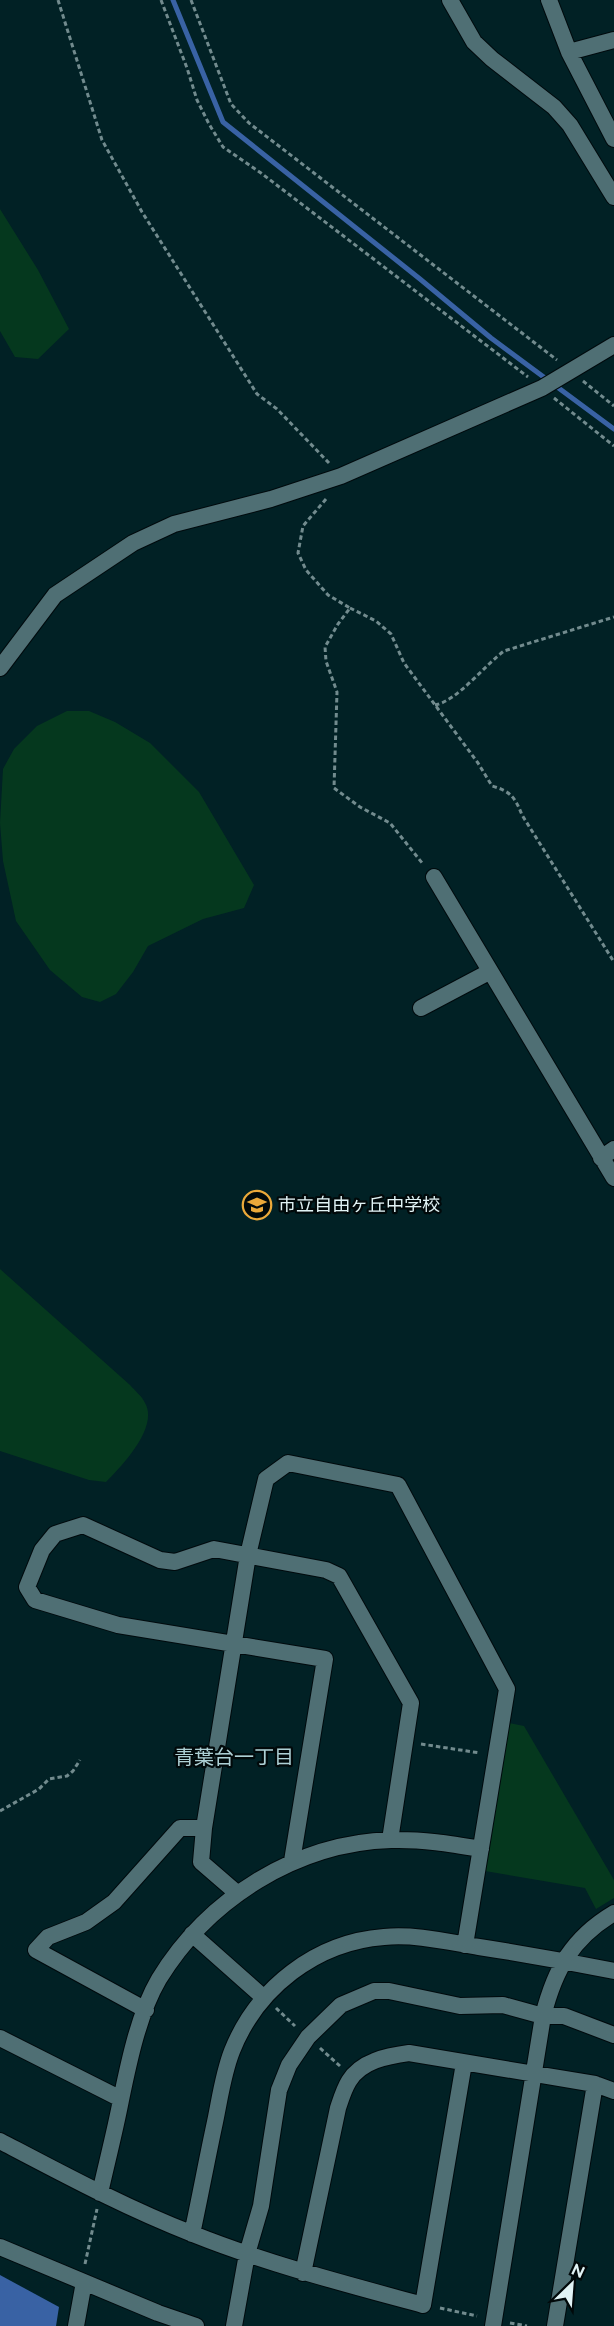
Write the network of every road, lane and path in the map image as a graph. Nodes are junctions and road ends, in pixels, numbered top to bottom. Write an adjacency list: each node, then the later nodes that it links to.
1 (58, 0): 15 (path)
2 (161, 0): 12 (path)
3 (191, 0): 11 (path)
4 (450, 0): 9 (street)
5 (549, 0): 7 (street)
6 (614, 40): 7 (street)
7 (569, 52): 8 (street)
8 (614, 139)
9 (614, 197)
10 (614, 345): 11 (street)
11 (570, 371): 12 (street); 13 (path)
12 (542, 388): 14 (path); 15 (street)
13 (614, 406)
14 (614, 446)
15 (341, 476): 19 (street)
16 (327, 498): 17 (path)
17 (350, 608): 20 (path); 21 (path)
18 (614, 617): 20 (path)
19 (0, 668)
20 (435, 705): 22 (path)
21 (434, 877): 23 (street)
22 (614, 962)
23 (489, 972): 24 (street); 25 (street)
24 (422, 1008)
25 (607, 1153): 26 (street)
26 (614, 1178)
27 (248, 1555): 28 (street); 28 (street); 29 (street); 30 (street)
28 (234, 1644): 33 (street); 36 (street)
29 (405, 1742): 30 (path); 34 (street)
30 (496, 1755): 35 (street)
31 (80, 1760): 32 (path)
32 (0, 1811)
33 (204, 1828): 37 (street); 44 (street)
34 (390, 1840): 35 (street); 36 (street)
35 (481, 1849): 40 (street)
36 (291, 1862): 37 (street)
37 (237, 1894): 39 (street)
38 (614, 1913): 41 (street)
39 (192, 1934): 43 (street); 44 (street)
40 (465, 1945): 41 (street); 43 (street)
41 (563, 1961): 42 (street); 45 (street)
42 (614, 1971)
43 (263, 1997): 55 (street)
44 (146, 2010): 52 (street)
45 (543, 2016): 46 (street); 49 (street); 57 (street)
46 (614, 2035)
47 (0, 2038): 52 (street)
48 (464, 2063): 49 (street); 59 (street); 61 (street)
49 (534, 2075): 50 (street); 62 (street)
50 (596, 2085): 51 (street); 67 (street)
51 (614, 2091)
52 (121, 2099): 54 (street)
53 (0, 2141): 54 (street)
54 (100, 2193): 55 (street); 58 (path)
55 (192, 2234): 57 (street)
56 (0, 2247): 60 (street)
57 (247, 2254): 59 (street); 65 (street)
58 (85, 2264)
59 (303, 2273): 61 (street)
60 (84, 2282): 63 (street); 64 (street)
61 (423, 2305): 62 (path)
62 (494, 2323): 66 (path)
63 (76, 2326)
64 (196, 2326)
65 (234, 2326)
66 (527, 2326)
67 (555, 2326)

